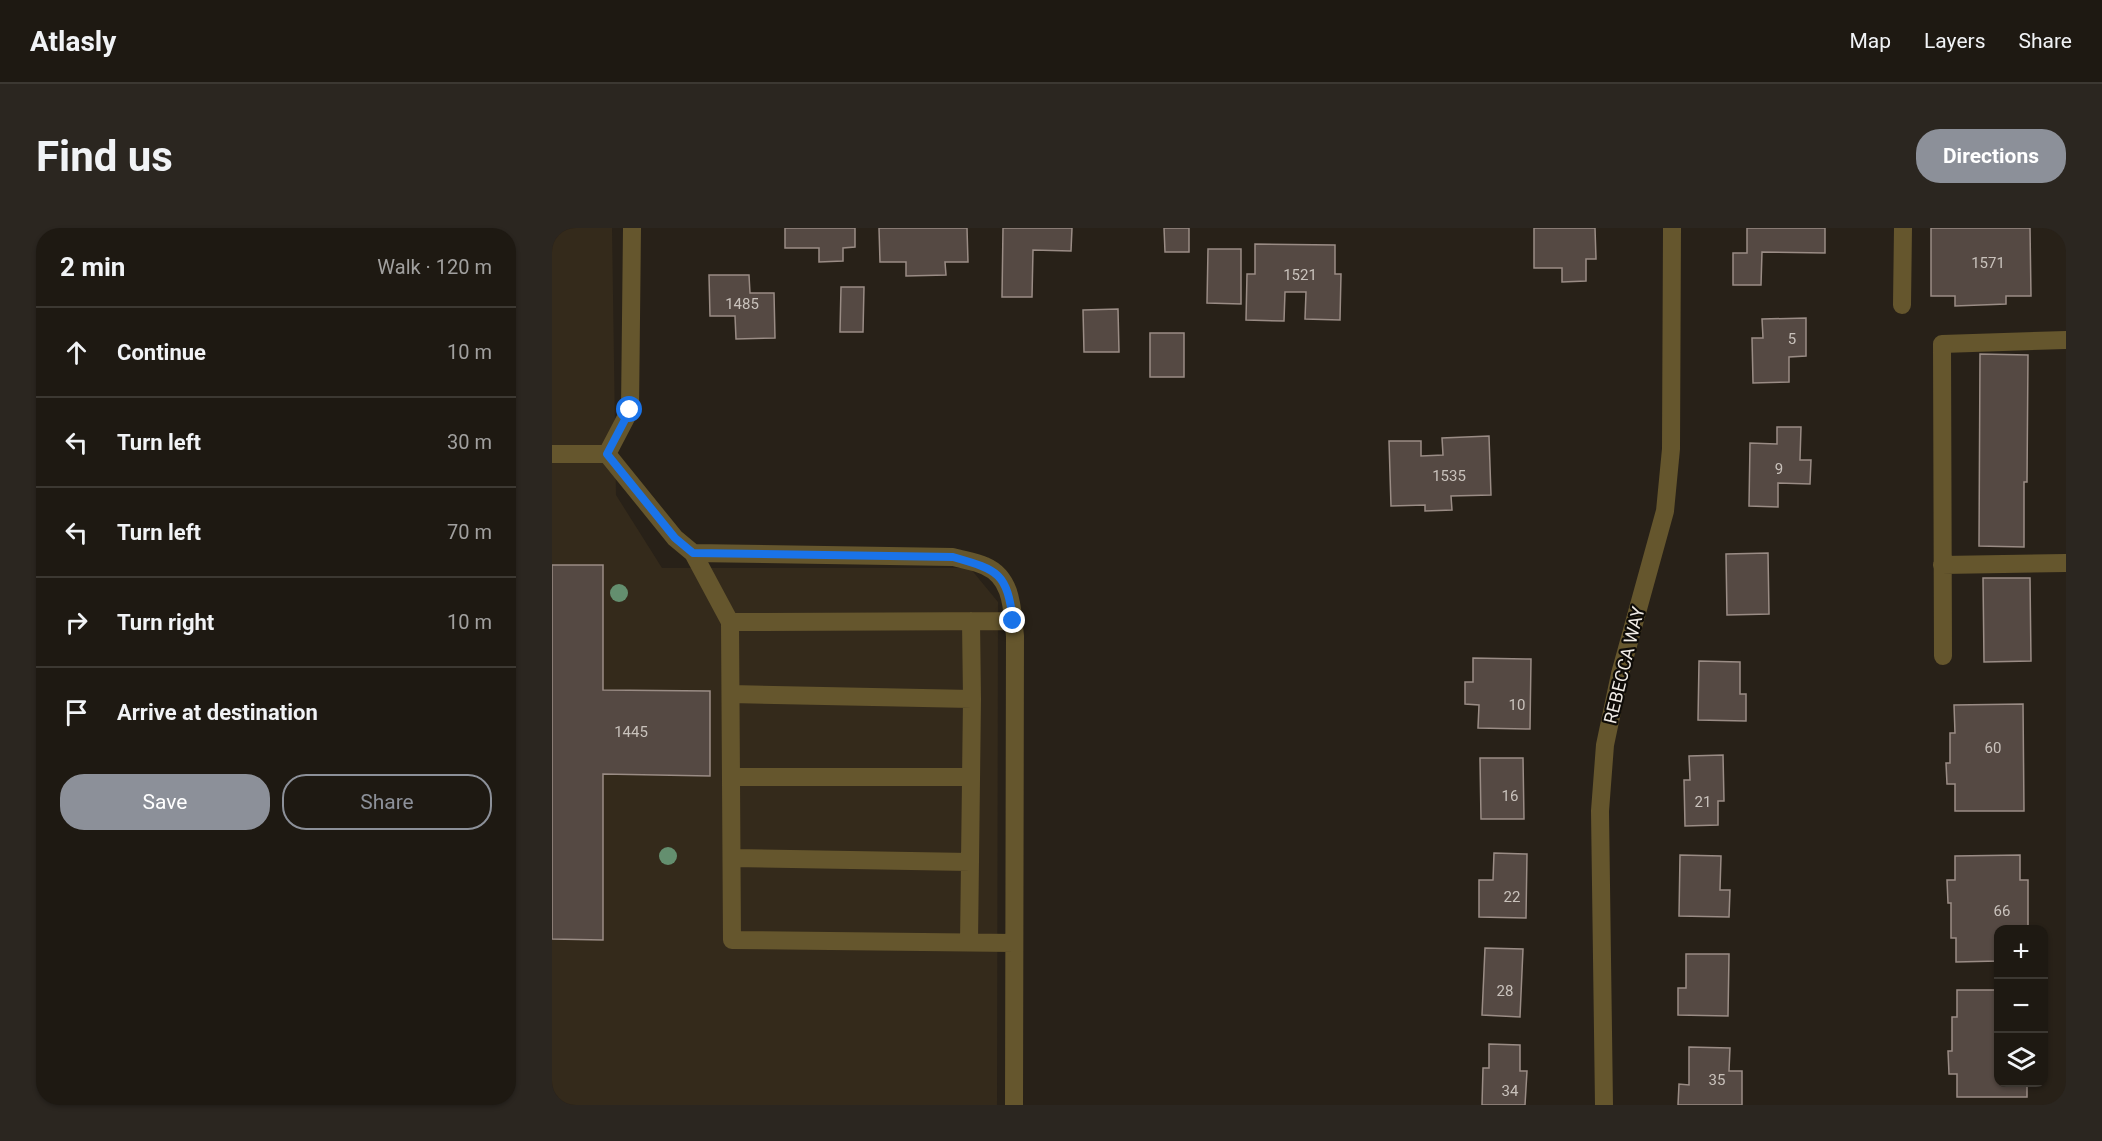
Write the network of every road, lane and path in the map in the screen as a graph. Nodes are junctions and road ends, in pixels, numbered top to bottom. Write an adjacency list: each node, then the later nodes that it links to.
1 (632, 228): 7 (street)
2 (1672, 228): 24 (street, REBECCA WAY)
3 (1903, 228): 4 (street)
4 (1902, 305)
5 (2066, 340): 10 (street)
6 (552, 454): 7 (street)
7 (607, 454): 8 (street)
8 (693, 553): 12 (street); 13 (street)
9 (2066, 563): 10 (street)
10 (1942, 565): 14 (street)
11 (972, 621): 12 (street); 13 (street); 16 (street)
12 (1013, 621): 22 (street)
13 (730, 622): 15 (street)
14 (1942, 656)
15 (731, 694): 16 (street); 17 (street)
16 (972, 699): 18 (street)
17 (731, 777): 18 (street); 19 (street)
18 (971, 777): 20 (street)
19 (732, 858): 20 (street); 21 (street)
20 (970, 862): 21 (street)
21 (969, 942): 22 (street)
22 (1014, 943): 23 (street)
23 (1014, 1105)
24 (1604, 1105)

